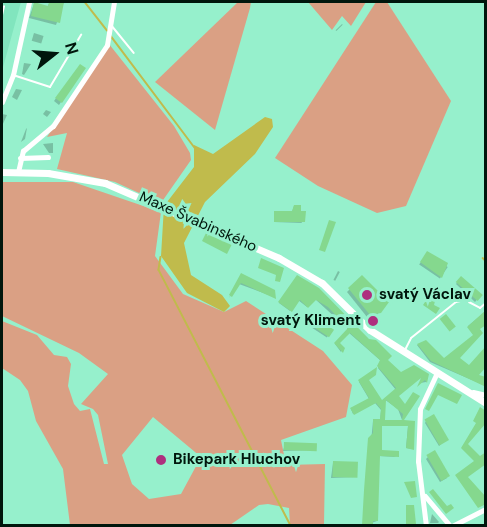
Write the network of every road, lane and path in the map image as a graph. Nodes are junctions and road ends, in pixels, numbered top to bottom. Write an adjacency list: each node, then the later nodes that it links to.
1 (29, 2): 8 (street)
2 (114, 2): 5 (street)
3 (4, 6): 4 (lane)
4 (2, 15)
5 (111, 25): 7 (lane); 11 (street)
6 (81, 35): 8 (lane)
7 (134, 53)
8 (13, 75): 9 (street)
9 (2, 102)
10 (48, 157): 11 (street)
11 (20, 158): 13 (street)
12 (2, 172): 13 (main road, Maxe Švabinského)
13 (18, 172): 15 (main road, Maxe Švabinského)
14 (486, 303): 15 (lane)
15 (405, 351): 16 (main road, Maxe Švabinského)
16 (437, 373): 17 (main road); 20 (street)
17 (460, 386): 18 (street); 19 (main road)
18 (486, 395)
19 (486, 403)
20 (425, 496): 22 (street); 23 (street)
21 (486, 509): 23 (street)
22 (426, 525)
23 (451, 525)

